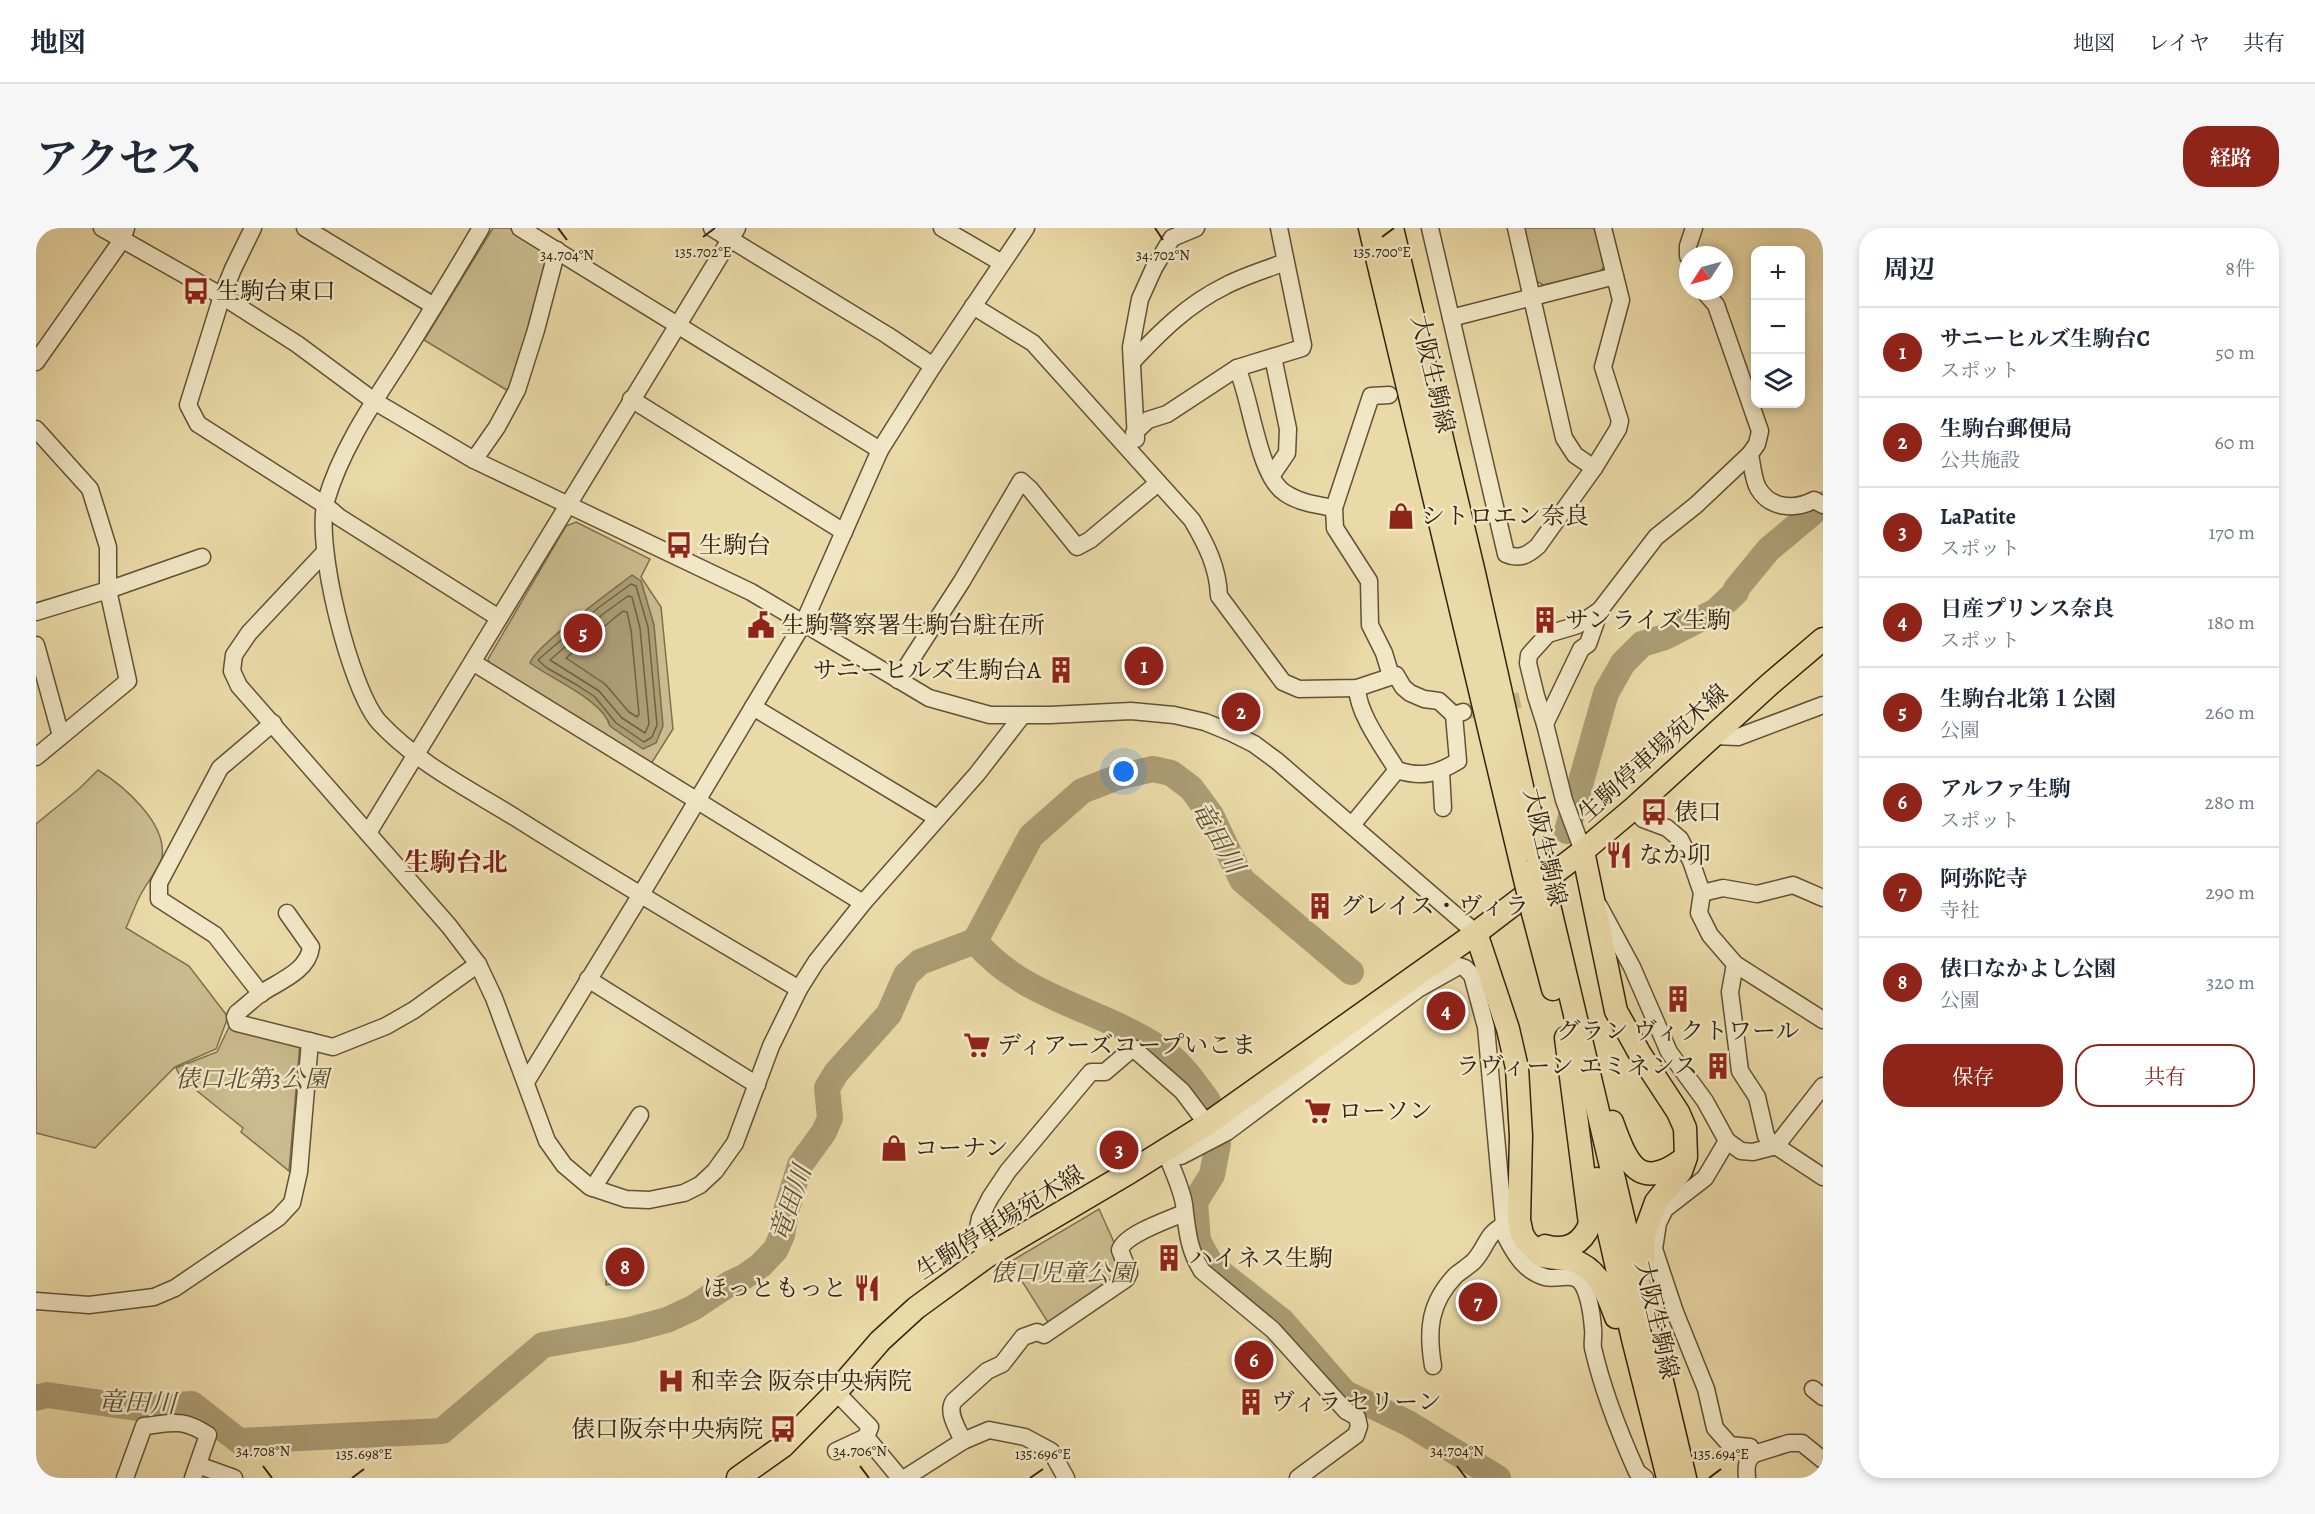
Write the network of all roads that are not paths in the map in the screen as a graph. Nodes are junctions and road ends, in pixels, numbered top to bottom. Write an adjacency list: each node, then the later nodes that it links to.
1 (102, 228): 17 (street)
2 (253, 228): 24 (street)
3 (305, 228): 27 (street)
4 (481, 228): 27 (street)
5 (520, 228): 20 (street)
6 (712, 228): 18 (street)
7 (942, 228): 21 (street)
8 (1026, 228): 21 (street)
9 (1196, 228): 33 (street)
10 (1279, 228): 22 (street)
11 (1370, 228): 84 (main road, 大阪生駒線)
12 (1392, 228): 84 (main road, 大阪生駒線)
13 (1430, 228): 29 (street)
14 (1516, 228): 25 (street)
15 (1603, 228): 23 (street)
16 (1694, 228): 19 (street)
17 (124, 234): 24 (street); 31 (street)
18 (734, 234): 30 (street); 34 (street)
19 (1688, 246)
20 (557, 250): 30 (street); 43 (street)
21 (1002, 262): 28 (street)
22 (1285, 262): 32 (street); 33 (street)
23 (1616, 276): 25 (street); 45 (street)
24 (222, 296): 38 (street); 48 (street)
25 (1533, 296): 29 (street); 45 (street)
26 (1712, 300): 42 (street)
27 (434, 306): 38 (street)
28 (973, 306): 34 (street); 44 (street)
29 (1451, 318): 45 (street)
30 (678, 325): 37 (street); 41 (street)
31 (38, 354)
32 (1273, 357): 35 (street); 46 (street)
33 (1132, 362): 40 (street)
34 (933, 366): 41 (street)
35 (1237, 368): 40 (street); 46 (street)
36 (1389, 395): 51 (street)
37 (631, 399): 49 (street); 52 (street)
38 (374, 401): 43 (street); 48 (street)
39 (36, 429): 55 (street)
40 (1134, 433): 44 (street)
41 (880, 450): 52 (street)
42 (1750, 454): 50 (street); 56 (street)
43 (474, 460): 49 (street)
44 (1143, 465): 47 (street)
45 (1594, 468)
46 (1272, 475): 51 (street)
47 (1158, 483): 64 (street); 65 (street)
48 (325, 505): 53 (street); 58 (street)
49 (569, 505): 58 (street); 59 (street)
50 (1823, 505)
51 (1334, 508): 63 (street)
52 (844, 532): 59 (street)
53 (324, 553): 69 (street); 73 (street)
54 (202, 557): 55 (street)
55 (108, 590): 57 (street); 71 (street)
56 (1600, 610): 70 (street); 70 (street)
57 (36, 612)
58 (499, 618): 62 (street)
59 (804, 622): 64 (street); 67 (street)
60 (1822, 643): 72 (main road, 生駒停車場宛木線)
61 (36, 645): 71 (street)
62 (474, 663): 73 (street); 77 (street)
63 (1391, 676): 65 (street); 76 (street)
64 (898, 680): 68 (street)
65 (1357, 688): 75 (street)
66 (1823, 705): 72 (street)
67 (753, 707): 77 (street); 80 (street)
68 (1022, 716): 80 (street); 81 (street)
69 (273, 723): 82 (street); 96 (street)
70 (1545, 724): 83 (street)
71 (61, 736): 74 (street)
72 (1714, 736): 79 (main road, 生駒停車場宛木線)
73 (417, 756): 82 (street); 87 (street)
74 (36, 757)
75 (1397, 770): 76 (street); 81 (street)
76 (1441, 772): 78 (street)
77 (697, 799): 87 (street); 89 (street)
78 (1443, 808)
79 (1634, 808): 83 (main road, 生駒停車場宛木線); 85 (street)
80 (937, 818): 89 (street)
81 (1352, 825): 91 (street)
82 (368, 833): 92 (street)
83 (1583, 851): 86 (main road); 91 (main road, 生駒停車場宛木線)
84 (1531, 865): 98 (main road, 大阪生駒線, bridge)
85 (1702, 893): 88 (street); 93 (street)
86 (1591, 894): 105 (street); 108 (main road)
87 (640, 896): 94 (street); 95 (street)
88 (1823, 898)
89 (863, 903): 95 (street)
90 (287, 913): 96 (street)
91 (1476, 933): 104 (main road, 生駒停車場宛木線); 112 (main road)
92 (478, 964): 99 (street); 100 (street)
93 (1735, 964): 97 (street); 106 (street)
94 (588, 978): 100 (street); 101 (street)
95 (799, 989): 101 (street)
96 (261, 994): 99 (street)
97 (1823, 1020)
98 (1572, 1035): 108 (main road); 112 (main road); 115 (main road, 大阪生駒線); 118 (main road, 大阪生駒線)
99 (310, 1041): 114 (street)
100 (526, 1082): 110 (street)
101 (757, 1086): 110 (street)
102 (1823, 1086): 106 (street)
103 (640, 1116): 110 (street)
104 (1207, 1124): 107 (main road, 生駒停車場宛木線); 113 (street)
105 (1727, 1141): 106 (street); 122 (street)
106 (1774, 1147): 109 (street)
107 (1173, 1153): 111 (street); 112 (street); 113 (main road, 生駒停車場宛木線)
108 (1686, 1157): 115 (main road)
109 (1823, 1177)
110 (593, 1188)
111 (1184, 1213): 120 (street); 131 (street)
112 (1511, 1223): 116 (street); 118 (main road); 132 (street)
113 (986, 1257): 117 (main road, 生駒停車場宛木線)
114 (36, 1301)
115 (1650, 1335): 134 (main road, 大阪生駒線)
116 (1433, 1366)
117 (836, 1392): 119 (street); 127 (main road, 生駒停車場宛木線)
118 (1658, 1434): 133 (main road, 大阪生駒線)
119 (866, 1437): 121 (street); 128 (street)
120 (963, 1440): 129 (street); 130 (street)
121 (836, 1451)
122 (1754, 1454): 123 (street); 135 (street)
123 (1823, 1460)
124 (195, 1471): 125 (street); 126 (street)
125 (125, 1478)
126 (234, 1478)
127 (738, 1478)
128 (900, 1478)
129 (905, 1478)
130 (1066, 1478)
131 (1298, 1478)
132 (1645, 1478)
133 (1668, 1478)
134 (1685, 1478)
135 (1747, 1478)

